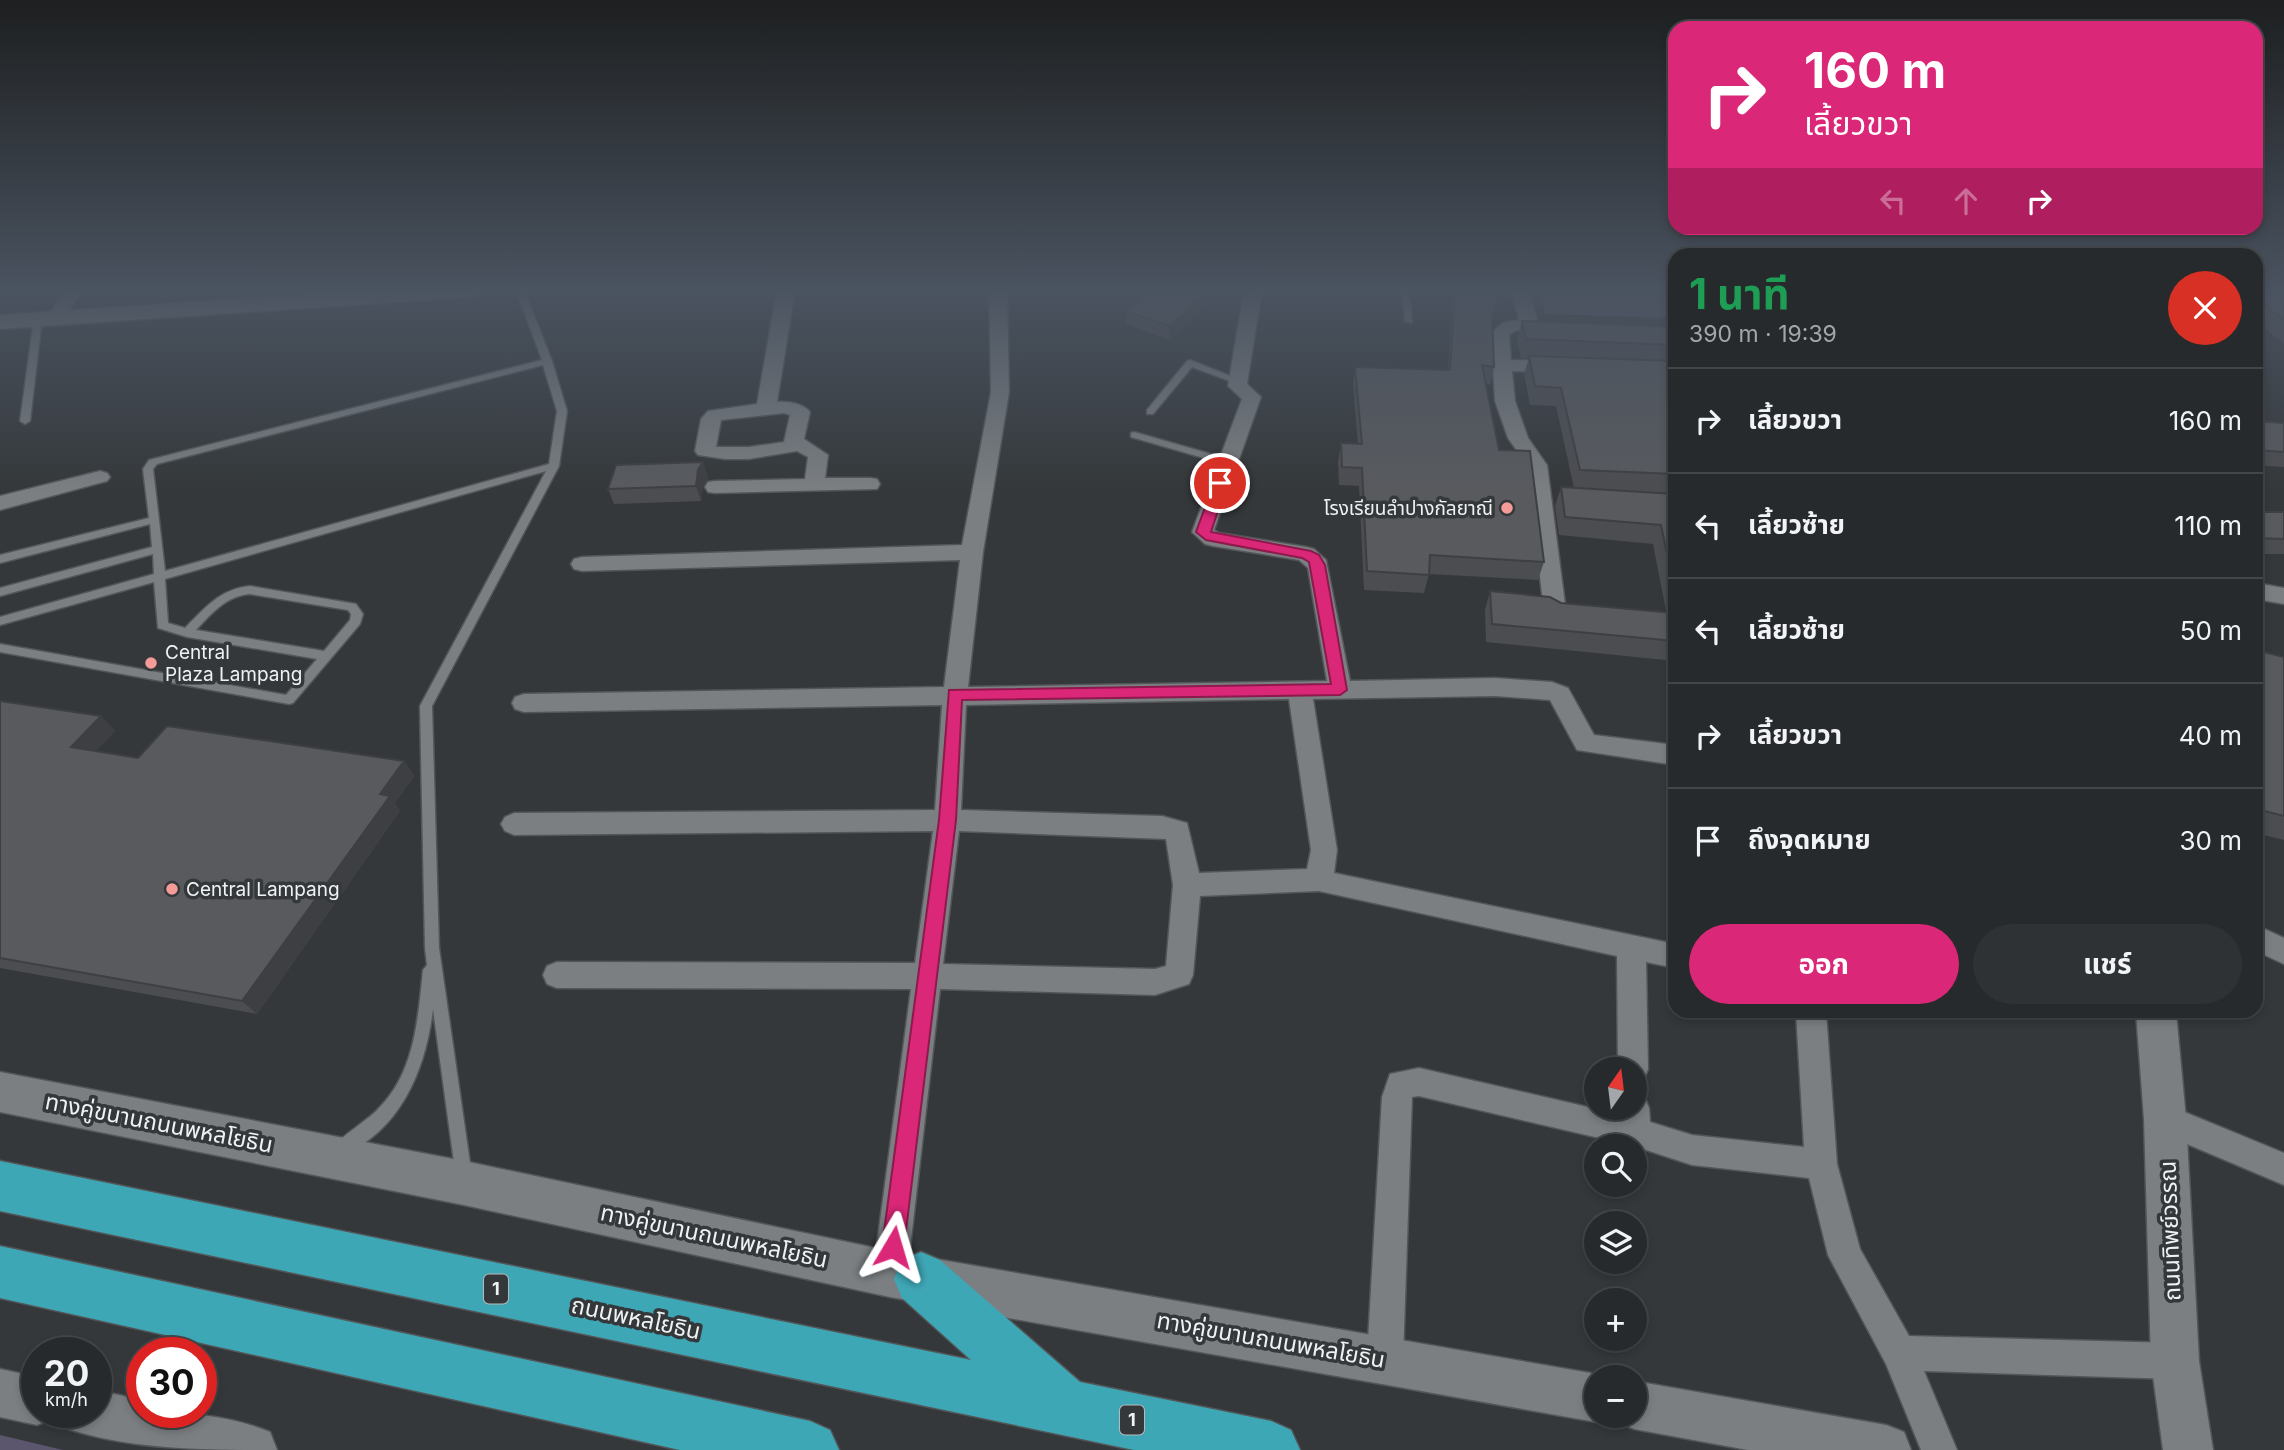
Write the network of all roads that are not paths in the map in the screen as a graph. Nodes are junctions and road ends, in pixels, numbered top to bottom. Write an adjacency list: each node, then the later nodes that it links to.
1 (39, 358): 13 (lane)
2 (546, 358): 7 (lane)
3 (775, 358): 11 (street)
4 (999, 358): 27 (street)
5 (1242, 358): 10 (street)
6 (1501, 358): 8 (street)
7 (547, 361): 17 (lane); 25 (lane)
8 (1501, 365): 9 (street); 22 (street)
9 (1581, 368)
10 (1238, 381): 12 (lane); 16 (street)
11 (766, 408): 15 (street); 15 (street)
12 (1150, 412)
13 (25, 421)
14 (1134, 435): 16 (lane)
15 (795, 442): 20 (street)
16 (1228, 462): 40 (street)
17 (554, 466): 30 (lane); 50 (lane)
18 (100, 477): 24 (street)
19 (870, 484): 20 (street)
20 (814, 485): 21 (street)
21 (715, 487)
22 (1541, 496): 23 (street); 34 (street)
23 (1568, 498)
24 (0, 503)
25 (153, 520): 26 (lane); 28 (lane)
26 (158, 550): 30 (lane); 31 (lane)
27 (972, 552): 29 (street); 41 (street)
28 (0, 559)
29 (582, 564)
30 (159, 578): 35 (lane); 36 (lane)
31 (0, 592)
32 (2263, 592): 33 (street)
33 (2284, 596)
34 (1595, 615)
35 (0, 621)
36 (187, 632): 38 (lane); 38 (lane)
37 (0, 648): 38 (lane)
38 (326, 656)
39 (1300, 690): 40 (street); 41 (street); 46 (street)
40 (1340, 690): 43 (street)
41 (955, 694): 42 (street); 44 (street)
42 (524, 703)
43 (1668, 754)
44 (947, 820): 45 (street); 47 (street); 54 (street)
45 (514, 824)
46 (1319, 880): 47 (street); 49 (street)
47 (1187, 885): 54 (street)
48 (2263, 941): 51 (street)
49 (1631, 946): 52 (street); 57 (street)
50 (432, 948): 62 (lane); 65 (lane)
51 (2284, 952)
52 (1668, 954)
53 (557, 975): 54 (street)
54 (928, 976): 68 (street)
55 (1811, 1018): 63 (street)
56 (2157, 1018): 60 (main road, ถนนทิพย์วรรณ)
57 (1633, 1057)
58 (0, 1092): 62 (main road, ทางคู่ขนานถนนพหลโยธิน)
59 (1584, 1111): 70 (street)
60 (2165, 1119): 64 (street); 71 (main road, ถนนทิพย์วรรณ)
61 (1634, 1120): 63 (street)
62 (326, 1156): 65 (main road, ทางคู่ขนานถนนพหลโยธิน)
63 (1821, 1164): 69 (street)
64 (2284, 1169)
65 (464, 1183): 68 (main road, ทางคู่ขนานถนนพหลโยธิน)
66 (0, 1186): 75 (highway, ถนนพหลโยธิน / 1)
67 (0, 1272): 79 (highway)
68 (905, 1277): 70 (main road, ทางคู่ขนานถนนพหลโยธิน); 75 (highway)
69 (1899, 1353): 71 (street); 82 (street)
70 (1385, 1359): 73 (main road, ทางคู่ขนานถนนพหลโยธิน)
71 (2175, 1361): 83 (main road, ถนนทิพย์วรรณ)
72 (0, 1393): 74 (main road)
73 (1584, 1396)
74 (21, 1398)
75 (1063, 1405): 80 (highway, ถนนพหลโยธิน / 1)
76 (1647, 1407): 81 (main road)
77 (112, 1418): 78 (main road)
78 (252, 1450)
79 (810, 1450)
80 (1271, 1450)
81 (1886, 1450)
82 (1939, 1450)
83 (2188, 1450)

